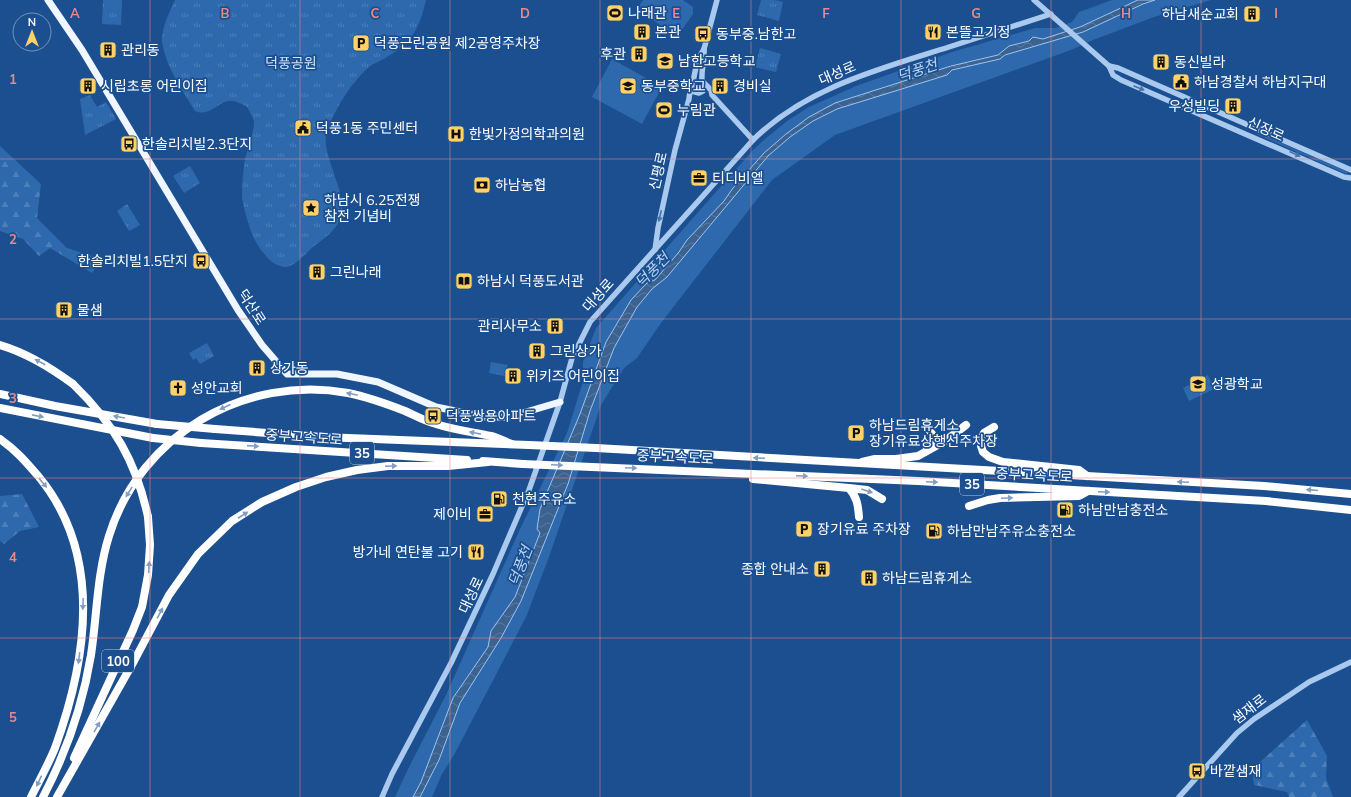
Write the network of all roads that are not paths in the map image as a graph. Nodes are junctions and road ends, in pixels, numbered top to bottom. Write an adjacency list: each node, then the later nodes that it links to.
1 (48, 0): 5 (main road, 덕산로)
2 (52, 0): 5 (main road, 덕산로)
3 (717, 0): 7 (street, 신평로)
4 (1034, 0): 6 (street, 신장로)
5 (56, 10): 22 (main road, 덕산로)
6 (1051, 14): 8 (street, 신장로); 16 (street, 대성로)
7 (704, 49): 9 (street, 신평로); 10 (street, 신평로)
8 (1109, 66): 12 (street, 신장로); 15 (street, 신장로, one-way to 15)
9 (704, 83): 10 (street); 11 (street); 13 (street)
10 (693, 86): 11 (street); 14 (street, 신평로)
11 (700, 93): 13 (street); 14 (street)
12 (1175, 93): 15 (street); 17 (street, 신장로)
13 (712, 95): 16 (street)
14 (689, 99): 19 (street, 신평로, one-way to 19)
15 (1171, 101): 18 (street, 신장로, one-way to 18)
16 (754, 140): 19 (street, 대성로)
17 (1351, 170)
18 (1351, 178)
19 (655, 250): 22 (street, 대성로)
20 (0, 345): 44 (highway, 100, one-way to 20, bridge)
21 (0, 394): 28 (highway, 중부고속도로 / 35, one-way to 21, bridge)
22 (560, 402): 45 (street, 대성로)
23 (0, 408): 30 (highway, 중부고속도로 / 35, one-way to 30, bridge)
24 (966, 426): 29 (highway)
25 (994, 427): 33 (highway)
26 (930, 431): 29 (highway)
27 (0, 439): 42 (highway, one-way to 42)
28 (512, 444): 31 (highway, 중부고속도로 / 35, one-way to 28, bridge); 43 (highway, one-way to 43)
29 (896, 459): 31 (highway)
30 (488, 462): 32 (highway, 중부고속도로 / 35, one-way to 32, bridge); 44 (highway, one-way to 30)
31 (854, 464): 33 (highway, 중부고속도로 / 35)
32 (723, 473): 34 (highway); 35 (highway, 중부고속도로 / 35, one-way to 35)
33 (1088, 477): 36 (highway, 중부고속도로 / 35, one-way to 33)
34 (849, 488): 37 (highway, one-way to 37); 40 (highway)
35 (1088, 491): 38 (highway, one-way to 35); 39 (highway, 중부고속도로 / 35, one-way to 39)
36 (1351, 494)
37 (882, 499)
38 (969, 506)
39 (1351, 510)
40 (859, 517)
41 (1351, 662): 46 (street, 샘재로)
42 (31, 797)
43 (43, 797)
44 (57, 797)
45 (382, 797)
46 (1180, 797)

